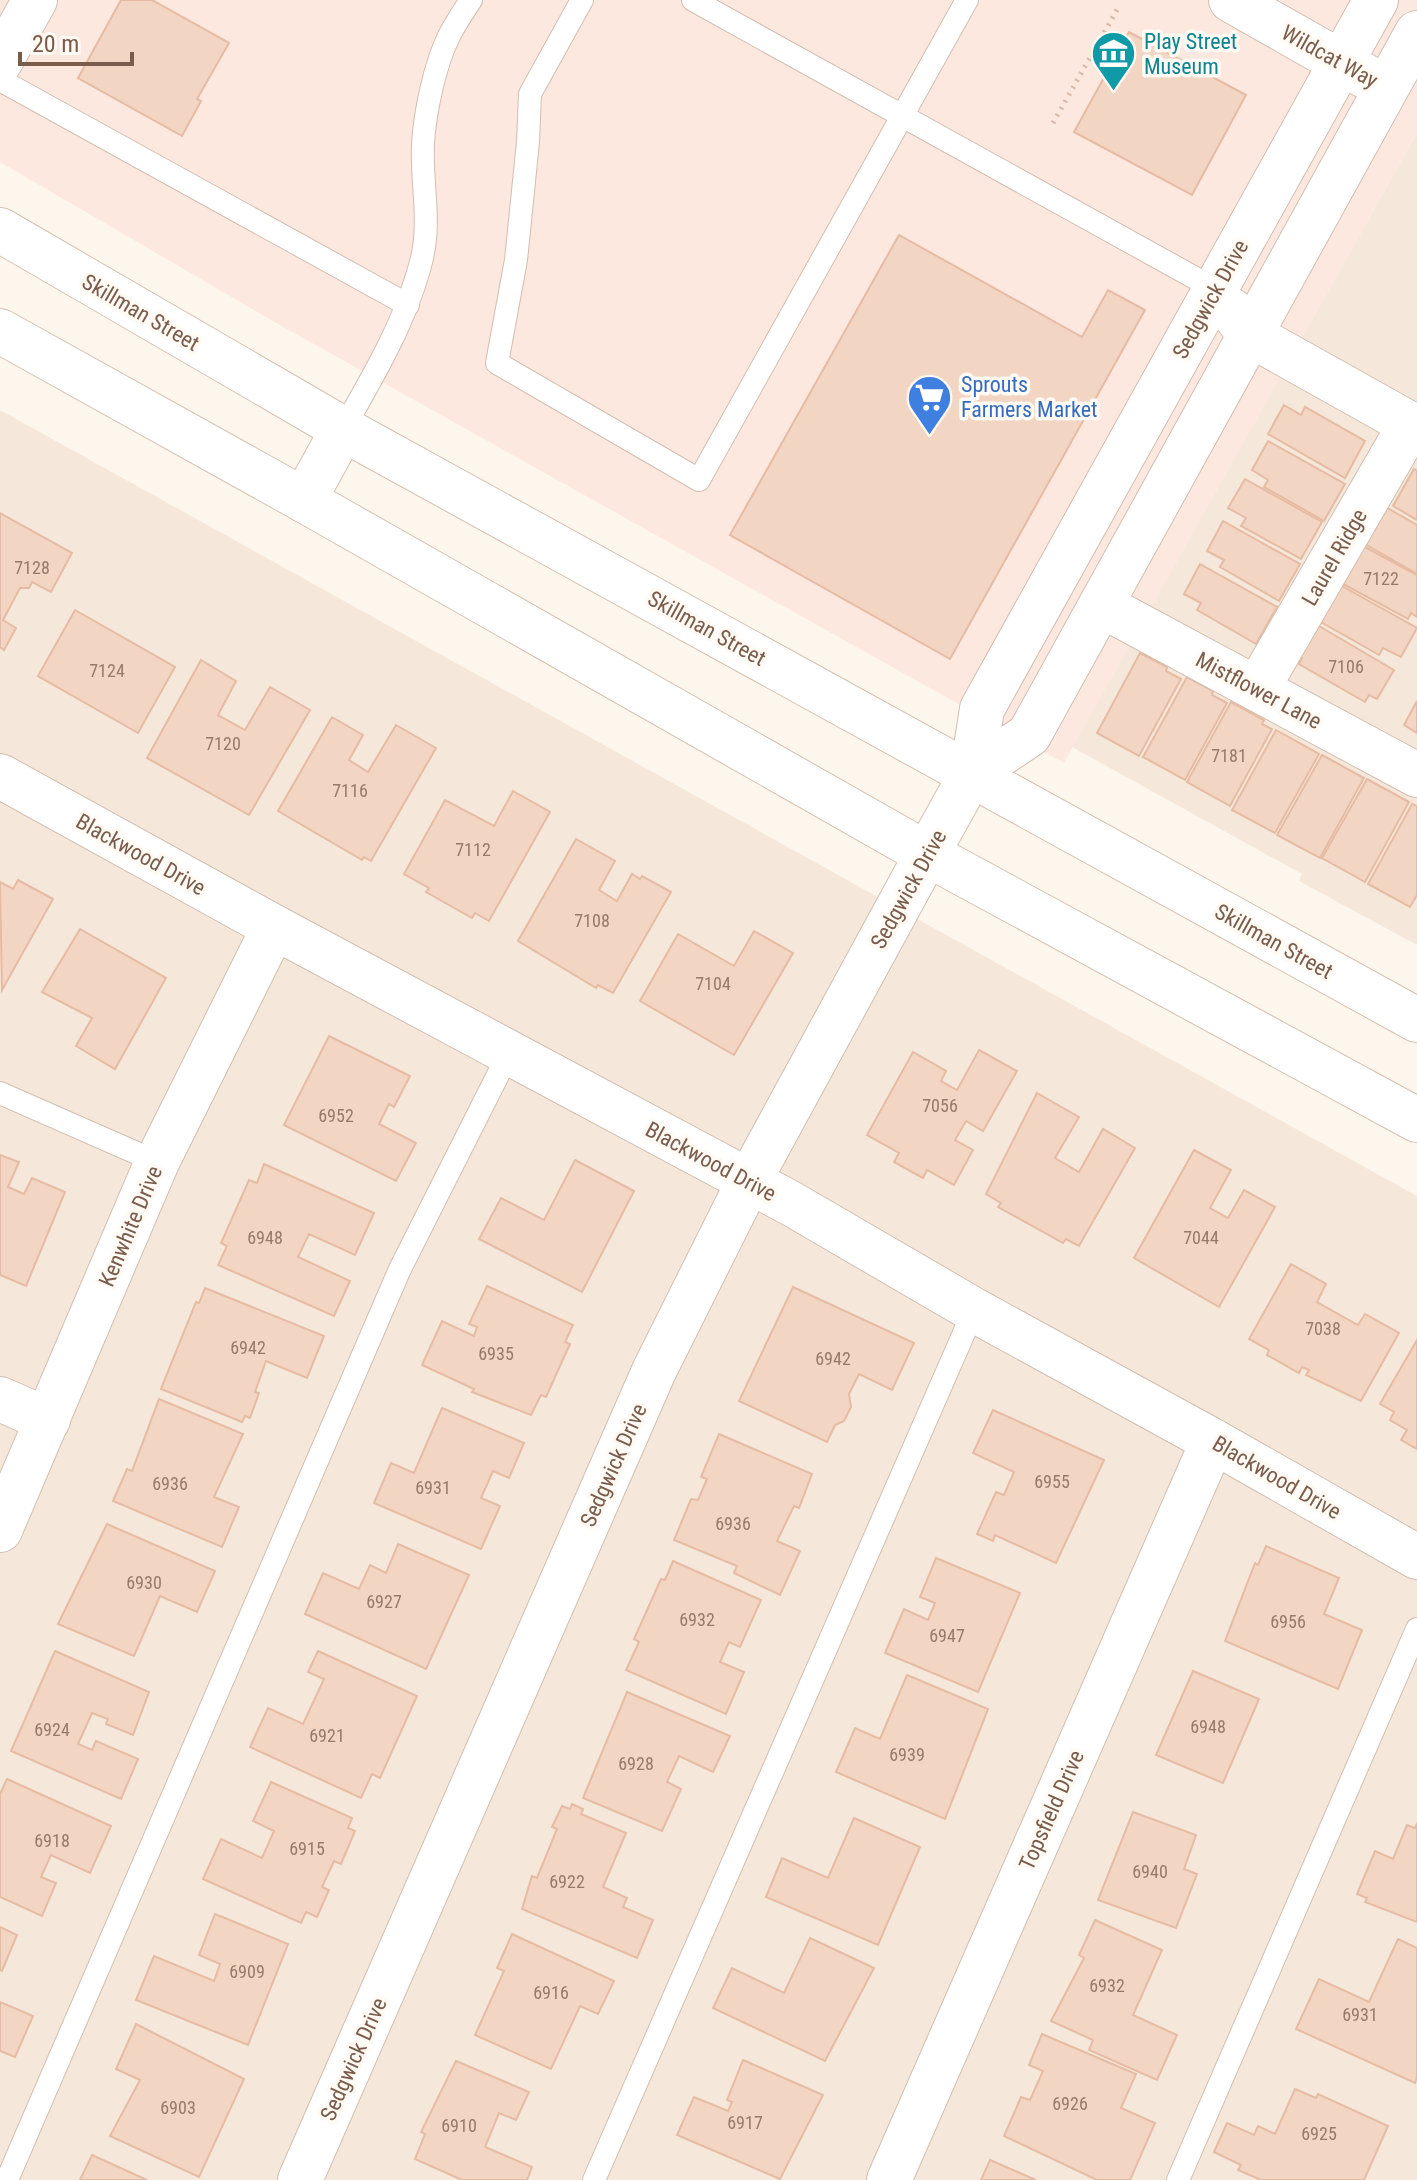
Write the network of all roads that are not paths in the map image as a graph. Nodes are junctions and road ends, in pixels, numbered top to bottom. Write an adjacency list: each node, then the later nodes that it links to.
1 (35, 0): 9 (street)
2 (471, 0): 16 (lane)
3 (582, 0): 13 (lane)
4 (693, 0): 13 (lane)
5 (967, 0): 13 (lane)
6 (1231, 0): 10 (street, Wildcat Way)
7 (1376, 0): 10 (street, Sedgwick Drive)
8 (1417, 33): 12 (street, Sedgwick Drive)
9 (0, 62)
10 (1341, 62): 12 (street, Wildcat Way); 15 (street, Sedgwick Drive)
11 (0, 80): 16 (lane)
12 (1387, 88): 18 (street, Sedgwick Drive)
13 (904, 117): 15 (lane)
14 (0, 230): 20 (street, Skillman Street)
15 (1215, 289): 18 (street); 24 (street, Sedgwick Drive)
16 (408, 305): 20 (lane)
17 (0, 331): 21 (street)
18 (1249, 334): 19 (street); 22 (street, Sedgwick Drive)
19 (1414, 426): 23 (street, Laurel Ridge)
20 (343, 429): 21 (street); 24 (street, Skillman Street)
21 (304, 500): 27 (street)
22 (1101, 605): 23 (street, Mistflower Lane); 24 (street, Sedgwick Drive)
23 (1257, 689): 25 (street, Mistflower Lane)
24 (972, 773): 27 (street, Sedgwick Drive); 29 (street, Skillman Street)
25 (1417, 775)
26 (0, 776): 28 (street, Blackwood Drive)
27 (927, 854): 32 (street); 34 (street, Sedgwick Drive)
28 (274, 927): 30 (street, Blackwood Drive); 33 (street, Kenwhite Drive)
29 (1417, 1020)
30 (509, 1053): 34 (street, Blackwood Drive); 42 (lane)
31 (0, 1093): 33 (lane)
32 (1417, 1120)
33 (157, 1162): 37 (street, Kenwhite Drive)
34 (749, 1181): 35 (street, Blackwood Drive); 43 (street, Sedgwick Drive)
35 (974, 1310): 38 (street, Blackwood Drive); 44 (lane)
36 (0, 1399): 37 (street)
37 (48, 1420): 39 (street, Kenwhite Drive)
38 (1213, 1441): 40 (street, Blackwood Drive); 45 (street, Topsfield Drive)
39 (0, 1530)
40 (1417, 1557)
41 (1417, 1629): 46 (lane)
42 (7, 2180)
43 (300, 2180)
44 (594, 2180)
45 (889, 2180)
46 (1178, 2180)

